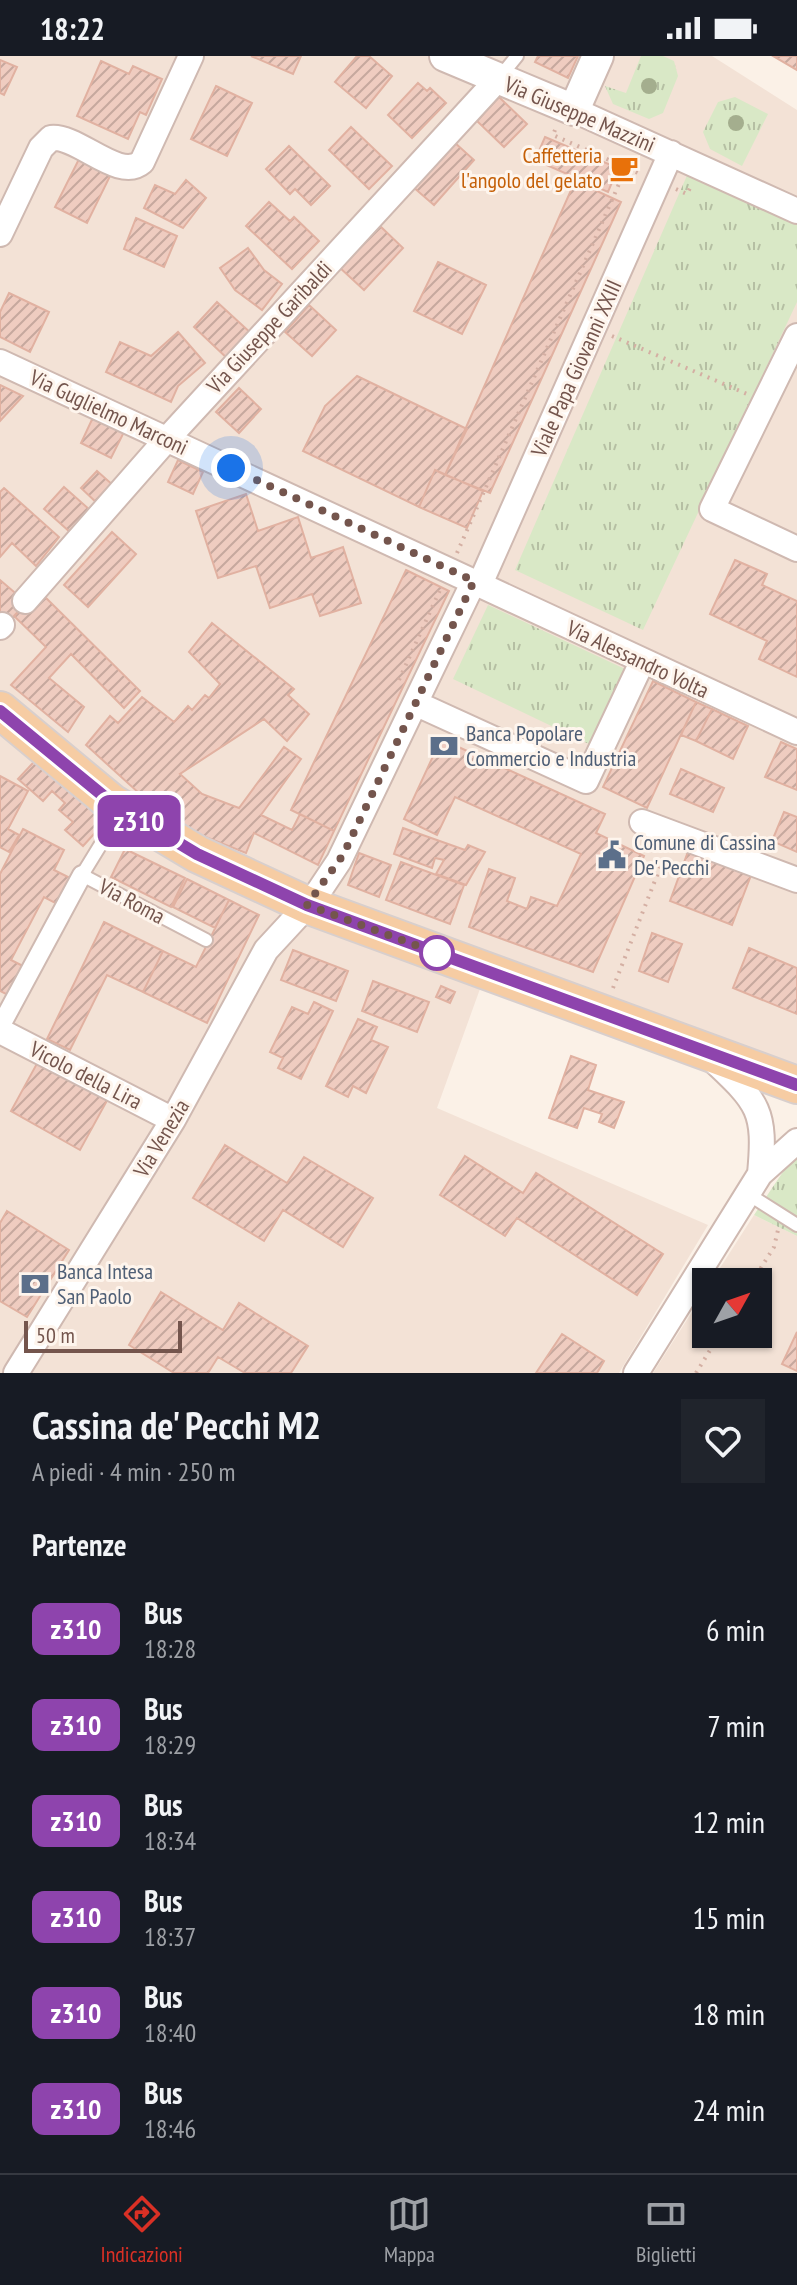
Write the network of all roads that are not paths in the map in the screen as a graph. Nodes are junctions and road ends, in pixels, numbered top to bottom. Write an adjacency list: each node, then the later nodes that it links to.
1 (191, 56): 8 (street)
2 (445, 56): 4 (street, Via Giuseppe Mazzini)
3 (598, 56): 5 (street)
4 (508, 67): 5 (street, Via Giuseppe Mazzini); 11 (street, Via Giuseppe Garibaldi)
5 (570, 108): 6 (street, Via Giuseppe Mazzini)
6 (664, 150): 7 (street, Via Giuseppe Mazzini); 13 (street, Viale Papa Giovanni XXIII); 13 (street, Viale Papa Giovanni XXIII)
7 (797, 211)
8 (0, 234)
9 (797, 336): 12 (street)
10 (0, 362): 11 (street, Via Guglielmo Marconi)
11 (167, 439): 13 (street, Via Guglielmo Marconi); 14 (street, Via Giuseppe Garibaldi)
12 (797, 549)
13 (468, 578): 15 (street, Via Alessandro Volta); 16 (street, Via Venezia)
14 (25, 601)
15 (642, 662): 16 (street); 18 (street, Via Alessandro Volta)
16 (417, 704): 23 (street, Via Venezia)
17 (0, 710): 19 (main road)
18 (797, 732)
19 (122, 810): 21 (lane, Via Roma); 23 (main road)
20 (642, 822): 22 (street)
21 (82, 875): 24 (lane, Via Roma); 25 (street)
22 (797, 880)
23 (307, 905): 26 (main road); 28 (street, Via Venezia)
24 (206, 940)
25 (0, 1029): 28 (street, Vicolo della Lira)
26 (703, 1051): 27 (main road); 29 (street)
27 (797, 1085): 29 (street)
28 (173, 1120): 33 (street, Via Venezia)
29 (762, 1122): 31 (street)
30 (797, 1141): 31 (street)
31 (754, 1184): 32 (lane); 34 (street)
32 (797, 1225)
33 (16, 1373)
34 (636, 1373)

